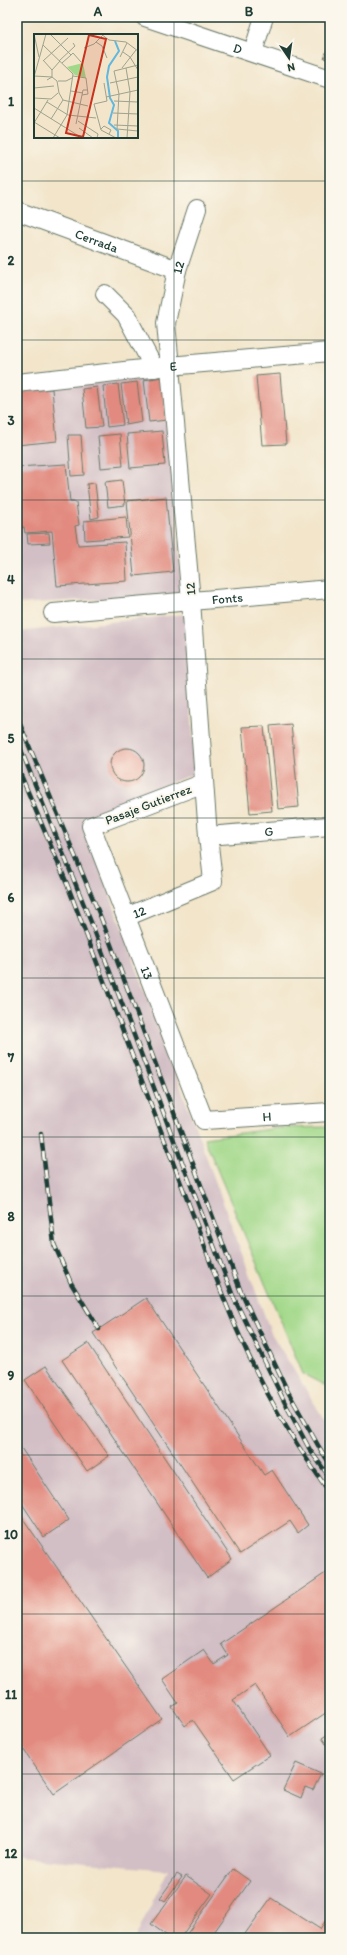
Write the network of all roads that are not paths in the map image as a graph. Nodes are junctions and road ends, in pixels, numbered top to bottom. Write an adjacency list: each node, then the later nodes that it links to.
1 (145, 17): 3 (street, D)
2 (264, 17): 3 (street)
3 (253, 52): 4 (street, D)
4 (330, 79)
5 (197, 209): 7 (street, 12)
6 (17, 211): 7 (street, Cerrada)
7 (177, 270): 10 (street, 12)
8 (105, 294): 10 (street)
9 (330, 352): 10 (street, E)
10 (162, 367): 11 (street, E); 13 (street, 12)
11 (17, 383)
12 (330, 589): 13 (street, Fonts)
13 (191, 601): 14 (street, Fonts); 15 (street, 12)
14 (53, 613)
15 (204, 783): 16 (street, Pasaje Gutierrez); 18 (street, 12)
16 (91, 826): 19 (street, 13)
17 (330, 826): 18 (street, G)
18 (208, 836): 19 (street, 12)
19 (126, 917): 21 (street, 13)
20 (330, 1112): 21 (street, H)
21 (204, 1120)

